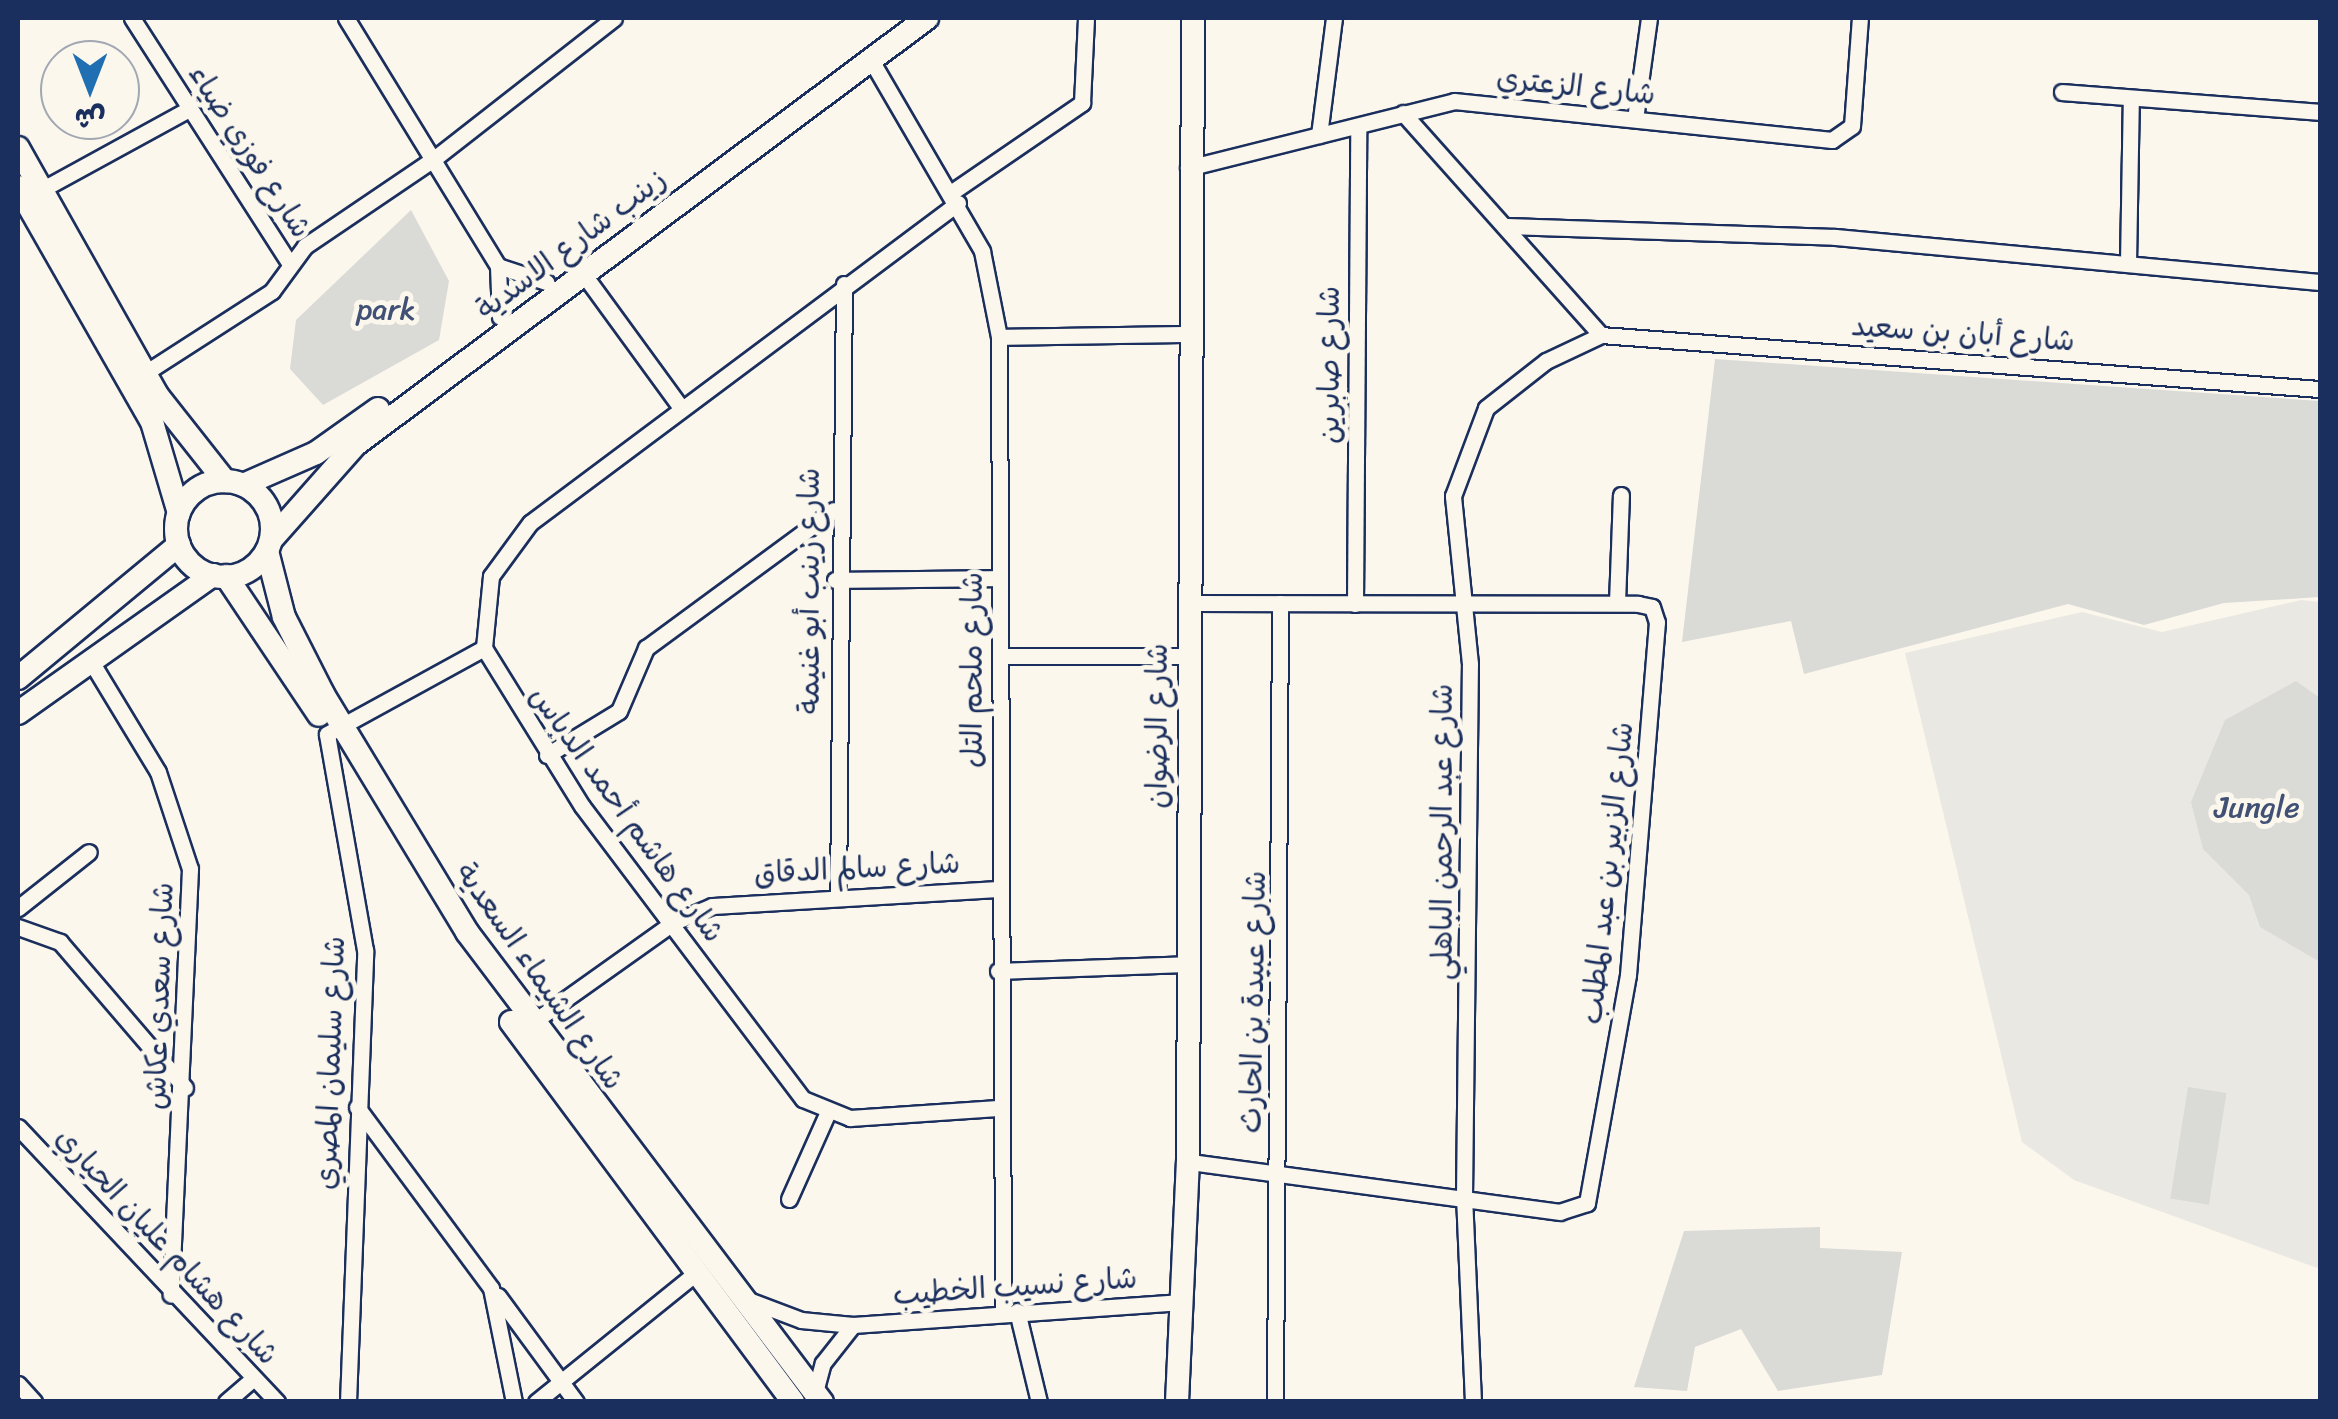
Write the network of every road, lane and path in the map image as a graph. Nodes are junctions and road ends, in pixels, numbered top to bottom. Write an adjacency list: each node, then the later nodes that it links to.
1 (132, 18): 16 (street, شارع فوزي ضياء)
2 (346, 18): 22 (street)
3 (614, 18): 22 (street)
4 (902, 18): 31 (street, زينب شارع الاسدية)
5 (927, 18): 13 (street, زينب شارع الاسدية)
6 (1086, 18): 25 (street)
7 (1182, 18): 12 (street, شارع الرضوان)
8 (1194, 18): 12 (street, شارع الرضوان)
9 (1334, 18): 21 (street)
10 (1648, 18): 19 (street)
11 (1860, 18): 19 (street, شارع الزعتري)
12 (1189, 50): 23 (street, شارع الرضوان)
13 (871, 60): 25 (street, شارع ملحم التل); 30 (street, زينب شارع الاسدية)
14 (2062, 92): 15 (street)
15 (2131, 99): 17 (street); 27 (street)
16 (188, 110): 24 (street); 28 (street, شارع فوزي ضياء)
17 (2320, 112)
18 (1403, 114): 19 (street, شارع الزعتري); 20 (street, شارع الزعتري); 26 (street)
19 (1635, 118)
20 (1358, 126): 21 (street, شارع الزعتري); 53 (street, شارع صابرين)
21 (1318, 135): 23 (street, شارع الزعتري)
22 (435, 158): 28 (street); 29 (street)
23 (1188, 168): 35 (street, شارع الرضوان)
24 (25, 174): 38 (street); 44 (street)
25 (955, 197): 33 (street); 37 (street, شارع ملحم التل)
26 (1507, 226): 27 (street); 36 (street)
27 (2128, 263): 32 (street)
28 (290, 264): 38 (street)
29 (498, 266): 31 (street); 34 (street)
30 (582, 272): 40 (street); 46 (street, زينب شارع الاسدية)
31 (546, 282): 34 (street, زينب شارع الاسدية)
32 (2320, 282)
33 (844, 284): 40 (street); 43 (street, شارع زينب أبو غنيمة)
34 (500, 316): 41 (street, زينب شارع الاسدية)
35 (1191, 334): 37 (street); 50 (street, شارع الرضوان)
36 (1601, 335): 39 (street, شارع أبان بن سعيد); 52 (street, شارع عبد الرحمن الباهلي)
37 (999, 337): 48 (street, شارع ملحم التل)
38 (145, 373): 41 (street)
39 (2320, 389)
40 (681, 408): 55 (street)
41 (234, 483): 44 (street); 46 (street)
42 (1621, 495): 54 (street)
43 (834, 510): 49 (street, شارع زينب أبو غنيمة); 62 (street)
44 (179, 513): 45 (street)
45 (179, 545): 47 (street); 59 (street)
46 (269, 545): 47 (street); 61 (street, شارع الشيماء السعدية)
47 (219, 576): 58 (street); 61 (street, شارع الشيماء السعدية)
48 (1000, 578): 49 (street); 56 (street, شارع ملحم التل)
49 (835, 580): 65 (street, شارع زينب أبو غنيمة)
50 (1188, 603): 51 (street, شارع الزبير بن عبد المطلب); 57 (street, شارع الرضوان)
51 (1280, 603): 53 (street, شارع الزبير بن عبد المطلب); 78 (street, شارع عبيدة بن الحارث)
52 (1461, 603): 53 (street, شارع الزبير بن عبد المطلب); 54 (street, شارع الزبير بن عبد المطلب); 79 (street, شارع عبد الرحمن الباهلي)
53 (1356, 604)
54 (1617, 604): 79 (street, شارع الزبير بن عبد المطلب)
55 (484, 648): 61 (street); 62 (street, شارع هاشم أحمد الدباس)
56 (1000, 656): 57 (street); 64 (street, شارع ملحم التل)
57 (1187, 656): 69 (street, شارع الرضوان)
58 (92, 663): 60 (street); 72 (street, شارع سعدي عكاش)
59 (18, 678)
60 (18, 713)
61 (335, 726): 71 (street, شارع الشيماء السعدية); 73 (street, شارع سليمان المصري)
62 (547, 755): 67 (street, شارع هاشم أحمد الدباس)
63 (90, 852): 66 (street)
64 (998, 890): 65 (street, شارع سالم الدقاق); 70 (street, شارع ملحم التل)
65 (838, 897): 67 (street, شارع سالم الدقاق)
66 (18, 908)
67 (674, 922): 71 (street, شارع سالم الدقاق); 75 (street, شارع هاشم أحمد الدباس)
68 (18, 927): 72 (street)
69 (1185, 964): 70 (street); 77 (street, شارع الرضوان)
70 (998, 971): 74 (street, شارع ملحم التل)
71 (525, 1028): 81 (street, شارع الشيماء السعدية); 84 (street, شارع الشيماء السعدية)
72 (185, 1088): 83 (street, شارع سعدي عكاش)
73 (357, 1107): 82 (street); 95 (street, شارع سليمان المصري)
74 (998, 1108): 75 (street); 86 (street, شارع ملحم التل)
75 (828, 1114): 80 (street)
76 (18, 1127): 83 (street, شارع هشام عليان الحياري)
77 (1188, 1162): 78 (street, شارع الزبير بن عبد المطلب); 85 (street, شارع الرضوان)
78 (1278, 1176): 79 (street, شارع الزبير بن عبد المطلب); 102 (street, شارع عبيدة بن الحارث)
79 (1464, 1197): 103 (street, شارع عبد الرحمن الباهلي)
80 (789, 1198)
81 (696, 1273): 89 (street); 99 (street, شارع الشيماء السعدية)
82 (491, 1288): 89 (street); 96 (street)
83 (171, 1295): 88 (street, شارع هشام عليان الحياري)
84 (742, 1297): 87 (street, شارع نسيب الخطيب); 91 (street, شارع الشيماء السعدية)
85 (1182, 1302): 86 (street, شارع نسيب الخطيب); 101 (street, شارع الرضوان)
86 (1010, 1312): 87 (street, شارع نسيب الخطيب); 100 (street, شارع ملحم التل)
87 (853, 1325): 91 (street, شارع نسيب الخطيب)
88 (252, 1379): 93 (street); 94 (street, شارع هشام عليان الحياري)
89 (560, 1381): 97 (street); 98 (street)
90 (18, 1384): 92 (street)
91 (818, 1397)
92 (34, 1402)
93 (226, 1402)
94 (277, 1402)
95 (348, 1402)
96 (514, 1402)
97 (536, 1402)
98 (576, 1402)
99 (792, 1402)
100 (1039, 1402)
101 (1177, 1402)
102 (1275, 1402)
103 (1472, 1402)

